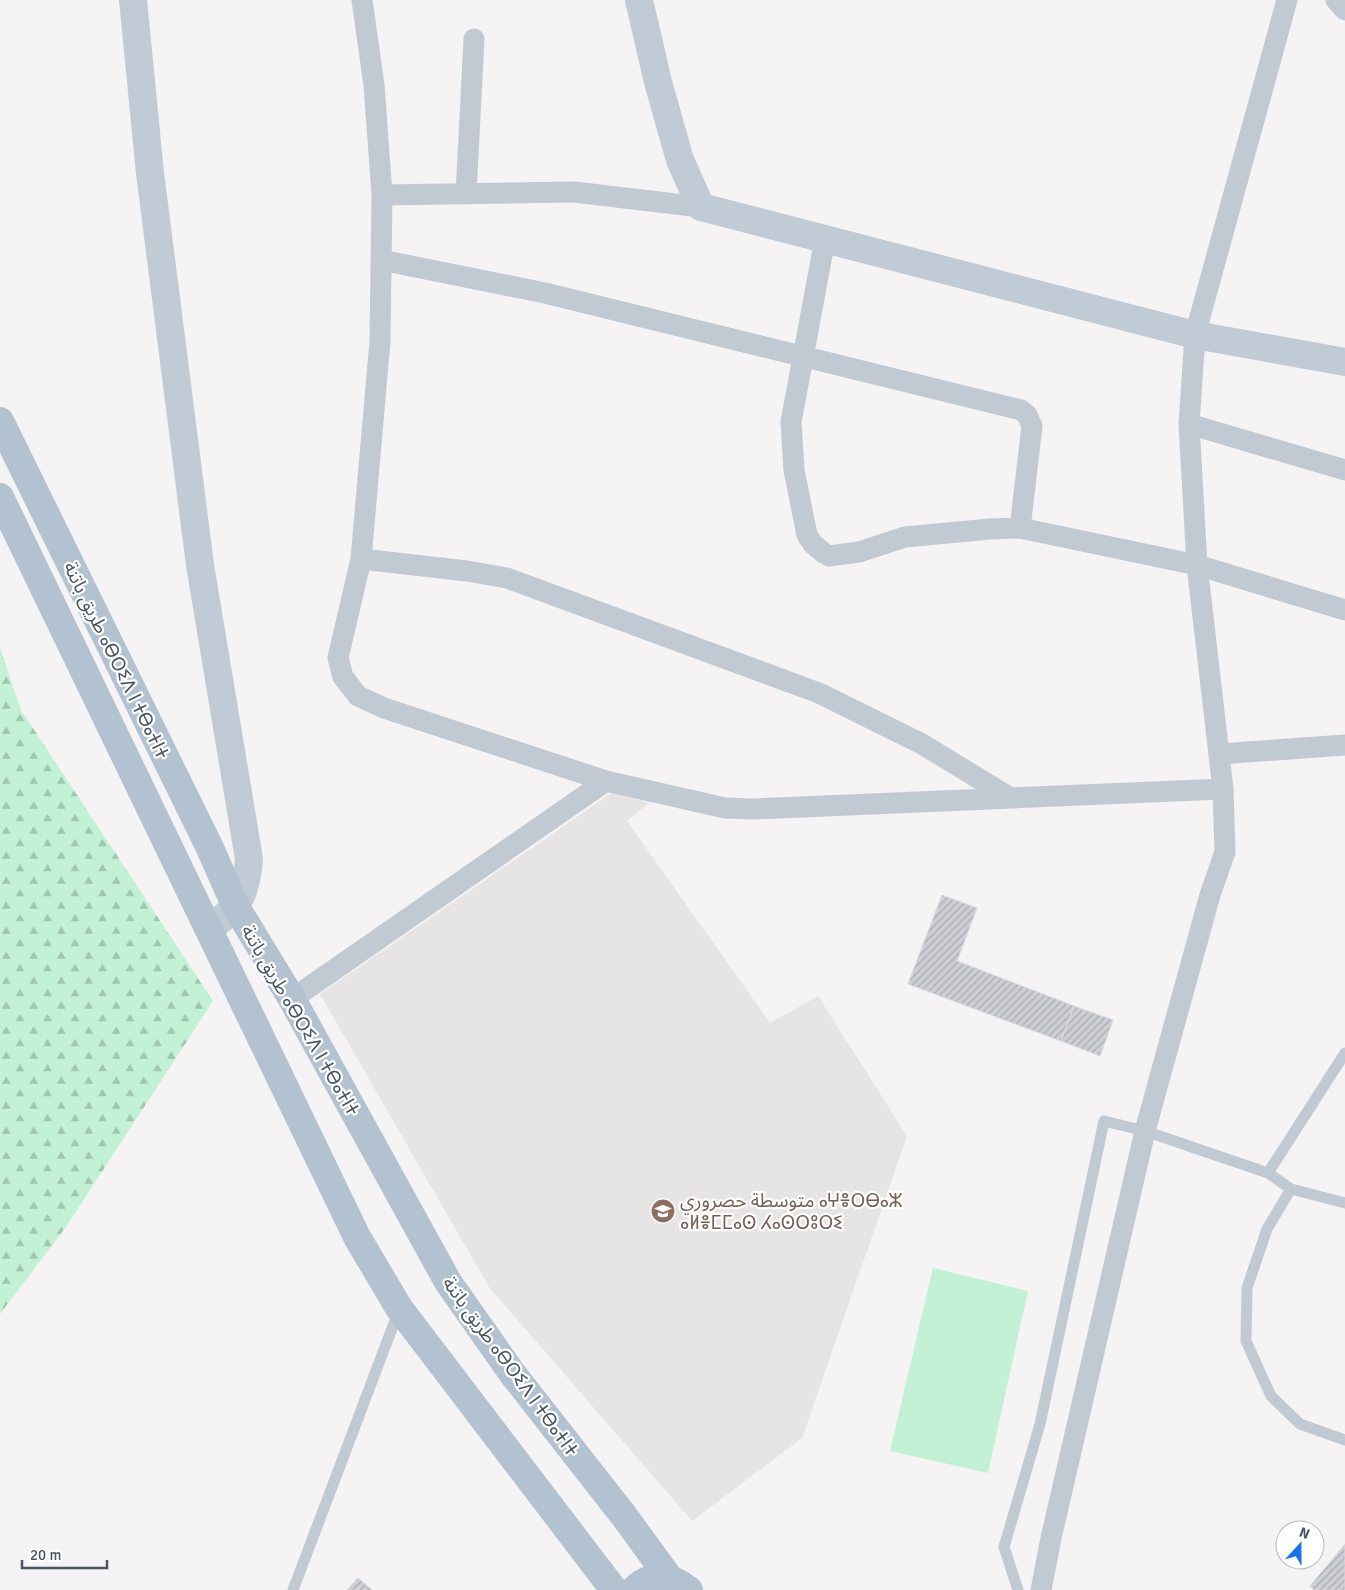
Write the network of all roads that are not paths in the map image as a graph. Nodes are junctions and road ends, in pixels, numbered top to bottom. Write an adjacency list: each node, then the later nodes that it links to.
1 (133, 0): 29 (main road)
2 (362, 0): 9 (street)
3 (639, 0): 10 (main road)
4 (1287, 0): 13 (street)
5 (1336, 0): 6 (street)
6 (1345, 10)
7 (474, 39): 8 (street)
8 (466, 194): 9 (street); 10 (street)
9 (382, 196): 12 (street)
10 (701, 208): 11 (main road)
11 (826, 239): 13 (main road); 14 (street)
12 (381, 260): 14 (street); 21 (street)
13 (1195, 335): 15 (main road); 17 (street)
14 (804, 356): 20 (street); 20 (street)
15 (1345, 362)
16 (0, 421): 29 (main road, طريق باتنة ⴰⴱⵔⵉⴷ ⵏ ⵜⴱⴰⵜⵏⵜ)
17 (1190, 424): 18 (street); 22 (street)
18 (1345, 470)
19 (0, 497): 30 (main road, طريق باتنة ⴰⴱⵔⵉⴷ ⵏ ⵜⴱⴰⵜⵏⵜ)
20 (1020, 528): 22 (street)
21 (361, 559): 26 (street); 28 (street)
22 (1197, 565): 23 (street); 25 (street)
23 (1345, 610)
24 (1345, 745): 25 (street)
25 (1219, 754): 27 (street)
26 (606, 781): 28 (street); 31 (street)
27 (1223, 788): 28 (street); 33 (street)
28 (1009, 797)
29 (236, 907): 30 (main road); 31 (main road, طريق باتنة ⴰⴱⵔⵉⴷ ⵏ ⵜⴱⴰⵜⵏⵜ)
30 (210, 929): 37 (main road, طريق باتنة ⴰⴱⵔⵉⴷ ⵏ ⵜⴱⴰⵜⵏⵜ)
31 (292, 999): 39 (main road, طريق باتنة ⴰⴱⵔⵉⴷ ⵏ ⵜⴱⴰⵜⵏⵜ)
32 (1345, 1053): 34 (lane)
33 (1145, 1131): 34 (lane); 43 (lane); 44 (street)
34 (1268, 1173): 35 (lane)
35 (1291, 1189): 36 (lane); 38 (lane)
36 (1345, 1203)
37 (399, 1308): 40 (lane); 41 (main road, طريق باتنة ⴰⴱⵔⵉⴷ ⵏ ⵜⴱⴰⵜⵏⵜ)
38 (1345, 1440)
39 (679, 1584): 42 (main road)
40 (293, 1590)
41 (614, 1590)
42 (634, 1590)
43 (1018, 1590)
44 (1041, 1590)

